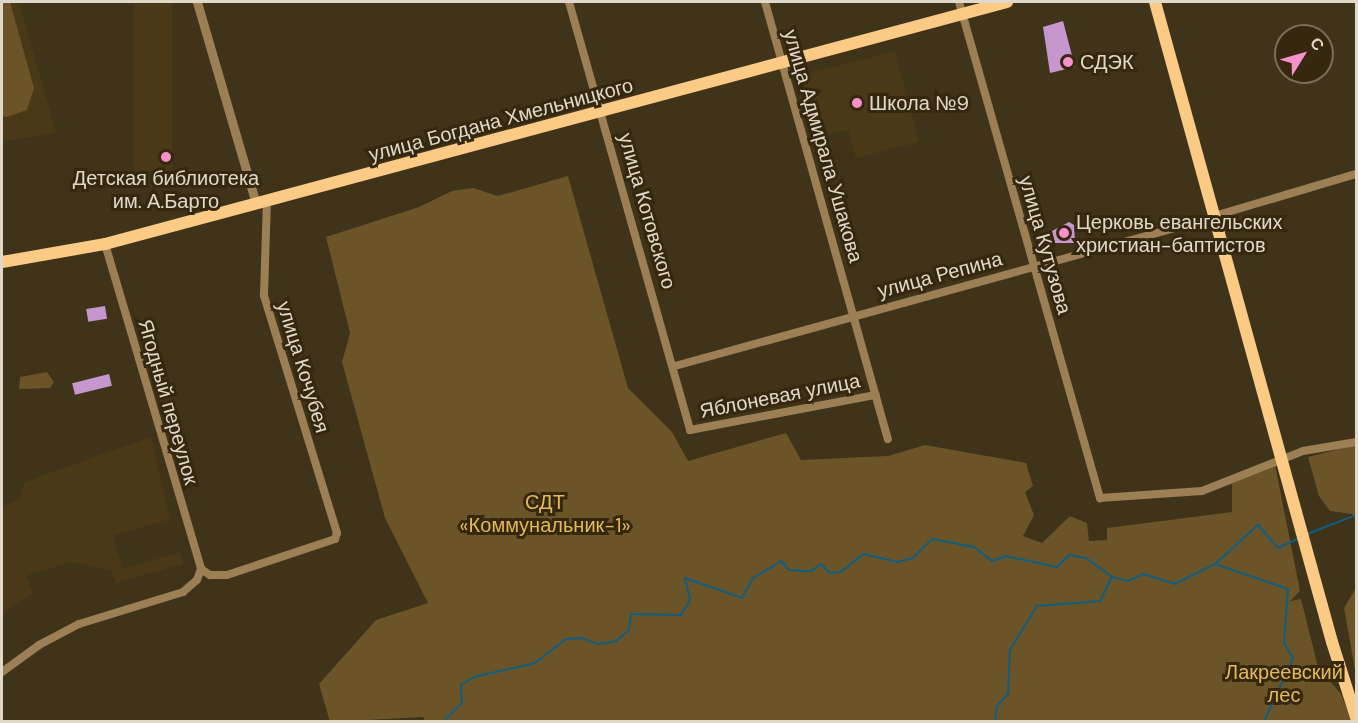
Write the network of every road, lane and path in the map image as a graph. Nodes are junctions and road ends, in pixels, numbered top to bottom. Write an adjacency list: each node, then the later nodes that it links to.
1 (197, 2): 12 (street)
2 (569, 2): 10 (street, улица Котовского)
3 (765, 2): 9 (street, улица Адмирала Ушакова)
4 (959, 2): 8 (street, улица Кутузова)
5 (1007, 2): 8 (main road, улица Богдана Хмельницкого)
6 (1155, 2): 13 (main road)
7 (1162, 2): 13 (main road)
8 (962, 14): 9 (main road, улица Богдана Хмельницкого); 16 (street, улица Кутузова)
9 (782, 64): 10 (main road, улица Богдана Хмельницкого); 17 (street, улица Адмирала Ушакова)
10 (602, 113): 12 (main road, улица Богдана Хмельницкого); 18 (street, улица Котовского)
11 (1356, 174): 13 (street, улица Репина)
12 (262, 202): 14 (main road, улица Богдана Хмельницкого); 24 (street, улица Кочубея)
13 (1218, 215): 16 (street, улица Репина); 20 (main road)
14 (105, 244): 15 (main road, улица Богдана Хмельницкого); 24 (street, Ягодный переулок)
15 (2, 262)
16 (1034, 267): 17 (street, улица Репина); 23 (street, улица Кутузова)
17 (855, 316): 18 (street, улица Репина); 19 (street, улица Адмирала Ушакова)
18 (675, 366): 21 (street, улица Котовского)
19 (876, 395): 21 (street, Яблоневая улица); 22 (street, улица Адмирала Ушакова)
20 (1275, 424): 26 (main road); 27 (main road)
21 (690, 430)
22 (888, 439)
23 (1356, 442)
24 (201, 569): 25 (street)
25 (2, 672)
26 (1356, 696)
27 (1356, 717)

